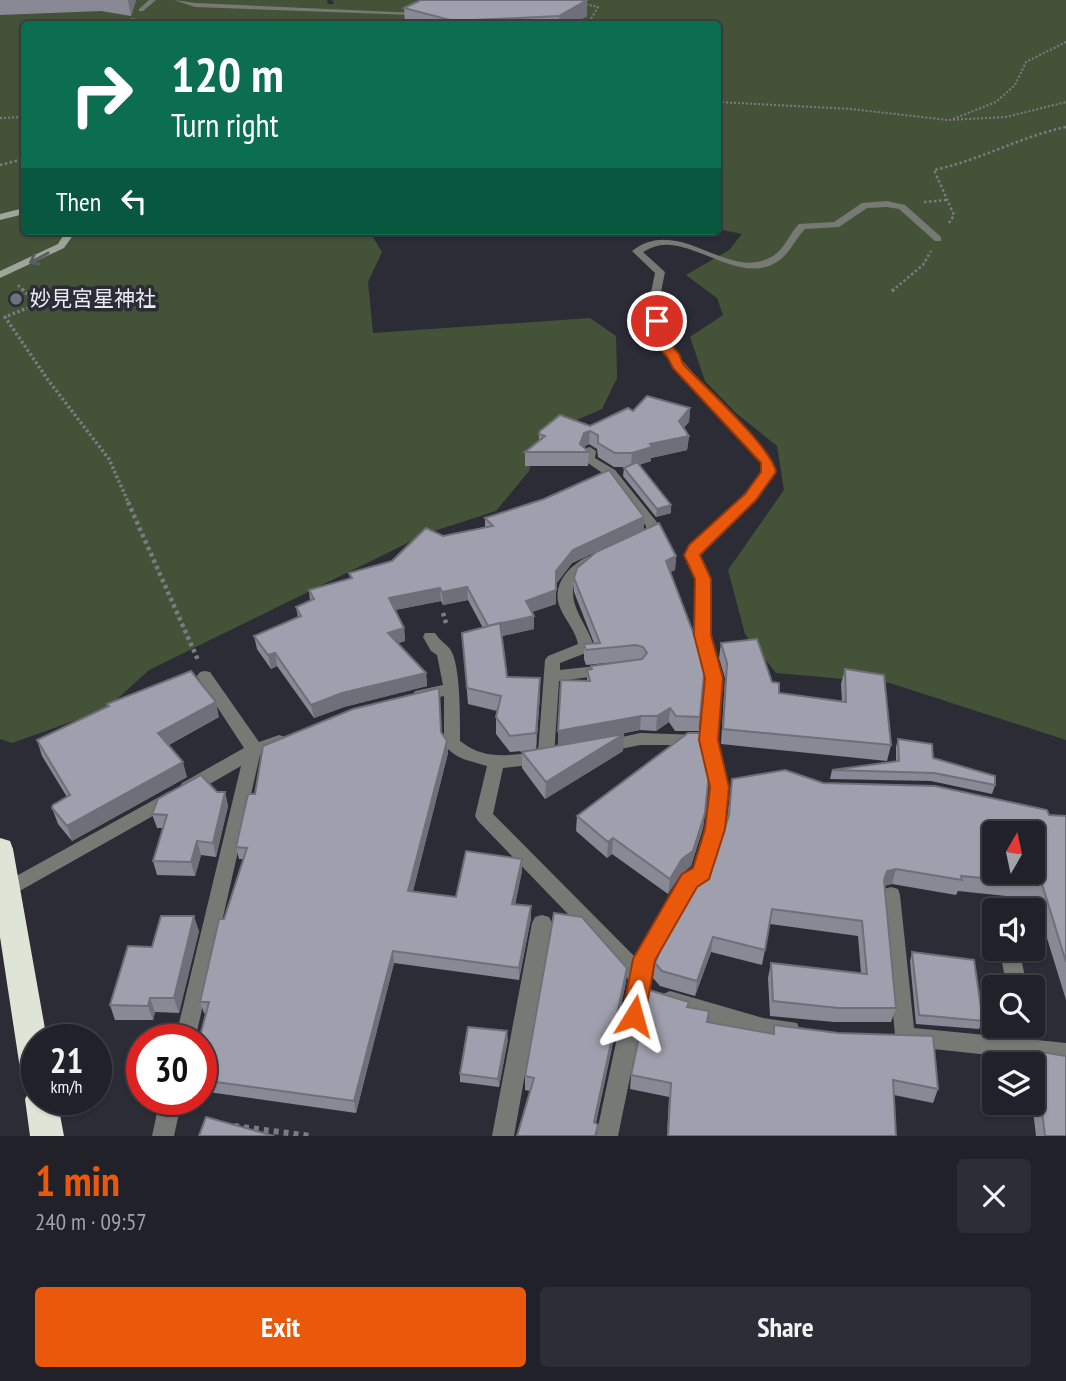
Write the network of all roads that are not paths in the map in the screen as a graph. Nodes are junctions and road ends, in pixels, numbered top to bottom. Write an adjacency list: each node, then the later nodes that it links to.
1 (153, 0): 5 (street)
2 (177, 0): 4 (street)
3 (243, 0): 4 (street)
4 (253, 5): 6 (street)
5 (141, 10)
6 (414, 13)
7 (132, 20): 8 (street)
8 (137, 21)
9 (21, 212): 10 (main road)
10 (0, 217)
11 (68, 235): 13 (main road, one-way to 13)
12 (938, 239): 24 (street)
13 (0, 275)
14 (590, 451): 15 (street)
15 (635, 542)
16 (610, 552): 20 (street)
17 (430, 637): 21 (street)
18 (621, 669): 20 (street)
19 (205, 676): 25 (street)
20 (554, 676): 27 (street)
21 (452, 689): 22 (street); 27 (street)
22 (407, 698)
23 (300, 733): 25 (street)
24 (709, 740): 26 (street); 32 (street)
25 (253, 751): 29 (street); 34 (street)
26 (586, 751)
27 (496, 763): 32 (street)
28 (0, 849): 33 (highway)
29 (0, 894)
30 (891, 895): 37 (street)
31 (542, 923): 45 (street)
32 (638, 979): 35 (street); 46 (street)
33 (29, 1024)
34 (190, 1024)
35 (810, 1033)
36 (883, 1035): 37 (street)
37 (905, 1035): 39 (street)
38 (1026, 1038): 39 (street)
39 (1028, 1047): 40 (street)
40 (1066, 1053)
41 (44, 1115): 43 (highway)
42 (168, 1115): 44 (street)
43 (47, 1136)
44 (163, 1136)
45 (503, 1136)
46 (607, 1136)

